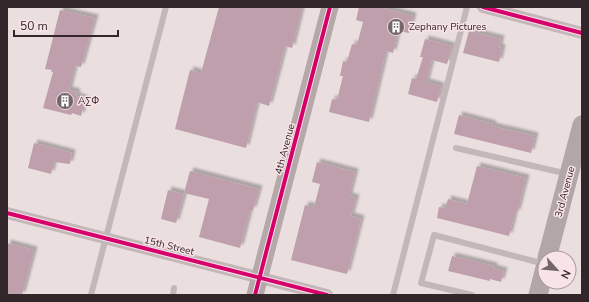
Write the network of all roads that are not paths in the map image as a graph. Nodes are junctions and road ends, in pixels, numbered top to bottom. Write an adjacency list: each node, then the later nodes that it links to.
1 (166, 7): 10 (lane)
2 (330, 7): 13 (street, 4th Avenue)
3 (467, 7): 17 (lane)
4 (482, 7): 5 (street)
5 (582, 33)
6 (582, 125): 8 (main road, 3rd Avenue)
7 (456, 148): 8 (lane)
8 (569, 175): 11 (main road, 3rd Avenue)
9 (7, 213): 10 (street, 15th Street)
10 (106, 238): 13 (street, 15th Street); 14 (lane)
11 (550, 250)
12 (537, 262): 18 (lane)
13 (260, 278): 15 (street, 4th Avenue); 16 (street, 15th Street)
14 (91, 295)
15 (255, 295)
16 (327, 295)
17 (393, 295)
18 (472, 295)

